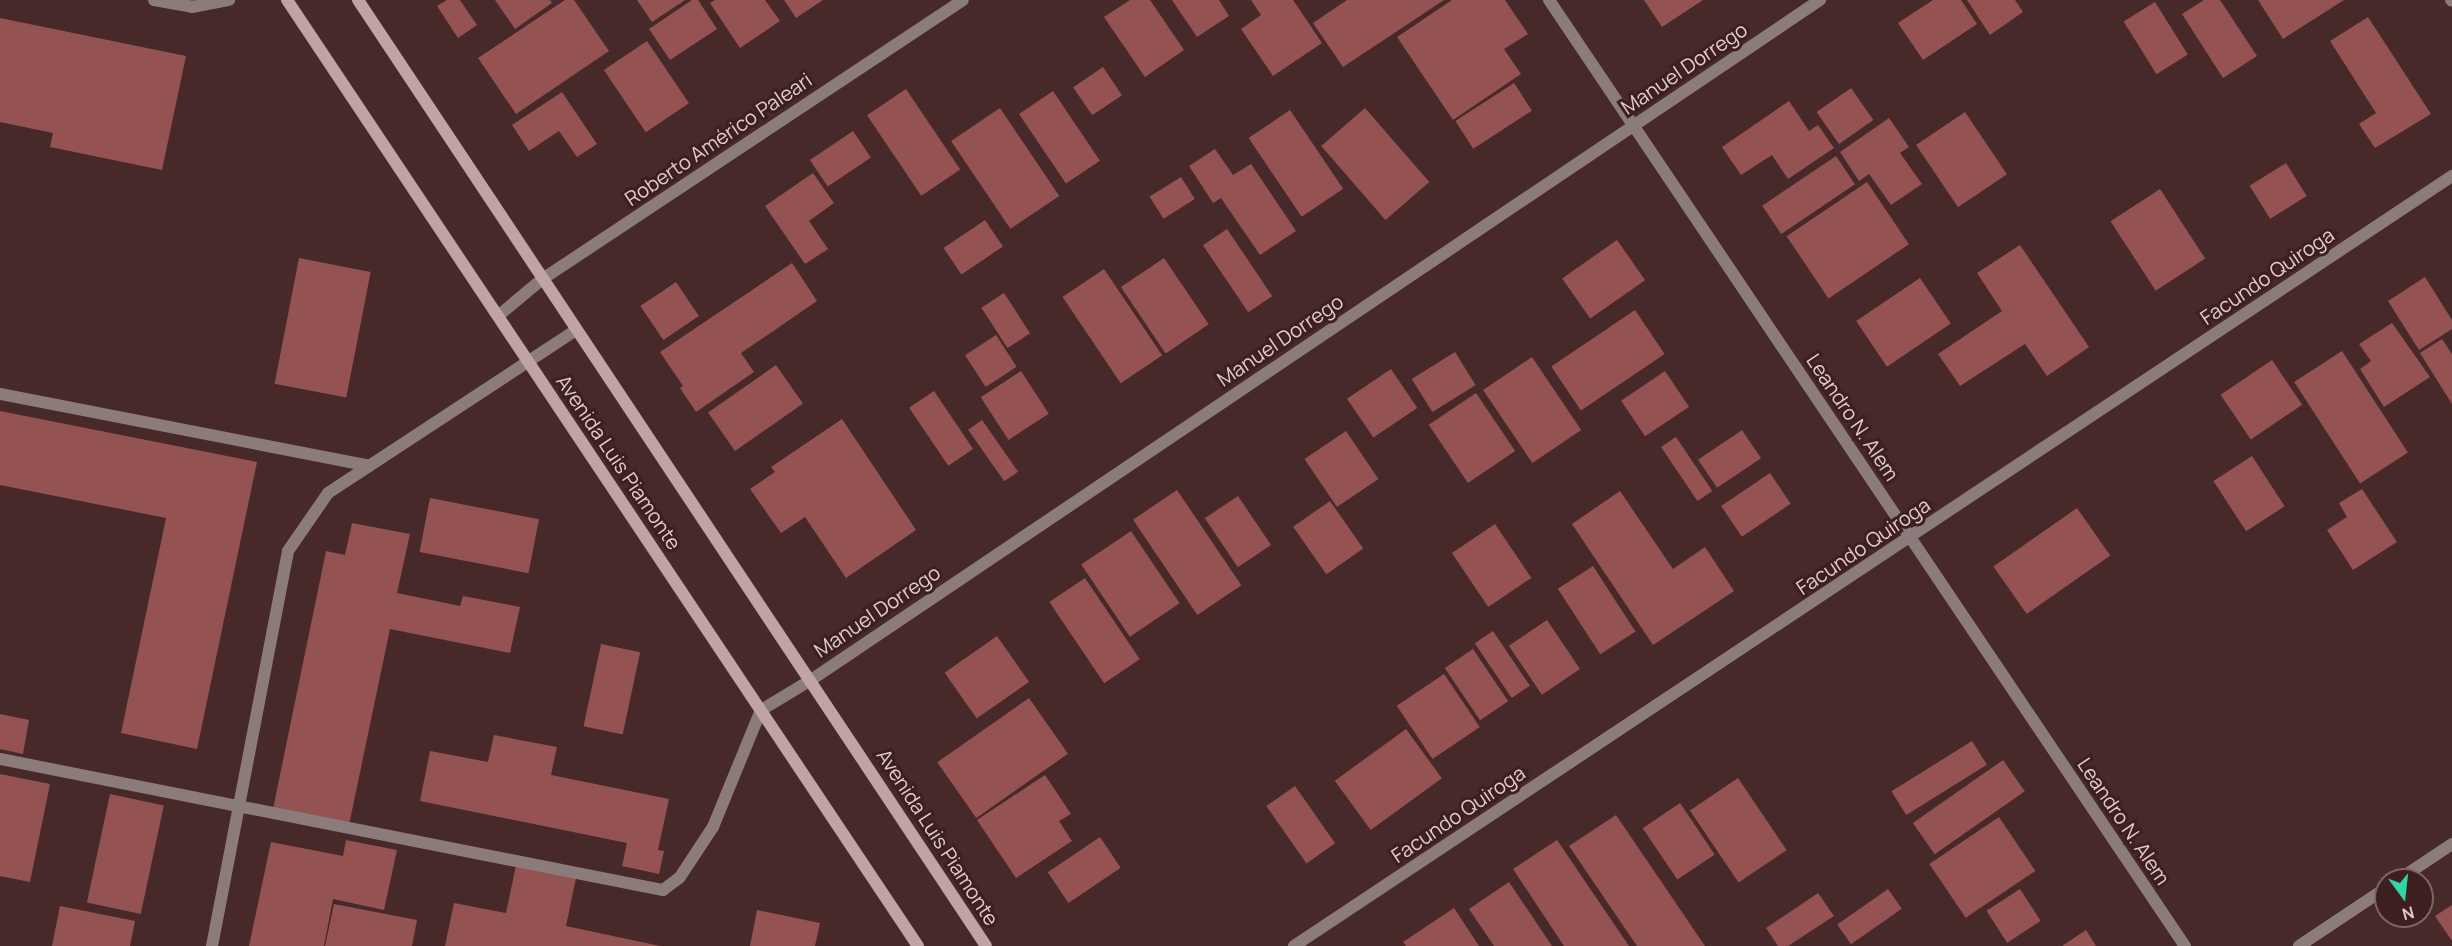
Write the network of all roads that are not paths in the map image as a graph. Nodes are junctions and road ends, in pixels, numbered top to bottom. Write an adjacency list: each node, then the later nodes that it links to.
1 (154, 0): 2 (street)
2 (229, 0)
3 (287, 0): 11 (street, Avenida Luis Piamonte)
4 (358, 0): 10 (street, Avenida Luis Piamonte)
5 (963, 0): 10 (street, Roberto Américo Paleari)
6 (1549, 0): 8 (street, Leandro N. Alem)
7 (1820, 0): 8 (street, Manuel Dorrego)
8 (1633, 125): 16 (street, Leandro N. Alem); 17 (street, Manuel Dorrego)
9 (2452, 176): 16 (street, Facundo Quiroga)
10 (541, 280): 11 (street, Roberto Américo Paleari); 12 (street, Avenida Luis Piamonte)
11 (498, 316): 13 (street, Avenida Luis Piamonte)
12 (575, 331): 13 (street); 17 (street, Avenida Luis Piamonte)
13 (528, 362): 15 (street); 18 (street, Avenida Luis Piamonte)
14 (0, 394): 15 (street)
15 (369, 466): 20 (street)
16 (1911, 538): 27 (street, Facundo Quiroga); 28 (street, Leandro N. Alem)
17 (810, 680): 18 (street, Manuel Dorrego); 26 (street, Avenida Luis Piamonte)
18 (761, 710): 20 (street); 25 (street, Avenida Luis Piamonte)
19 (0, 759): 20 (street)
20 (241, 807): 24 (street)
21 (2452, 844): 22 (street)
22 (2416, 868)
23 (2374, 896): 29 (street)
24 (212, 946)
25 (918, 946)
26 (986, 946)
27 (1294, 946)
28 (2185, 946)
29 (2299, 946)

